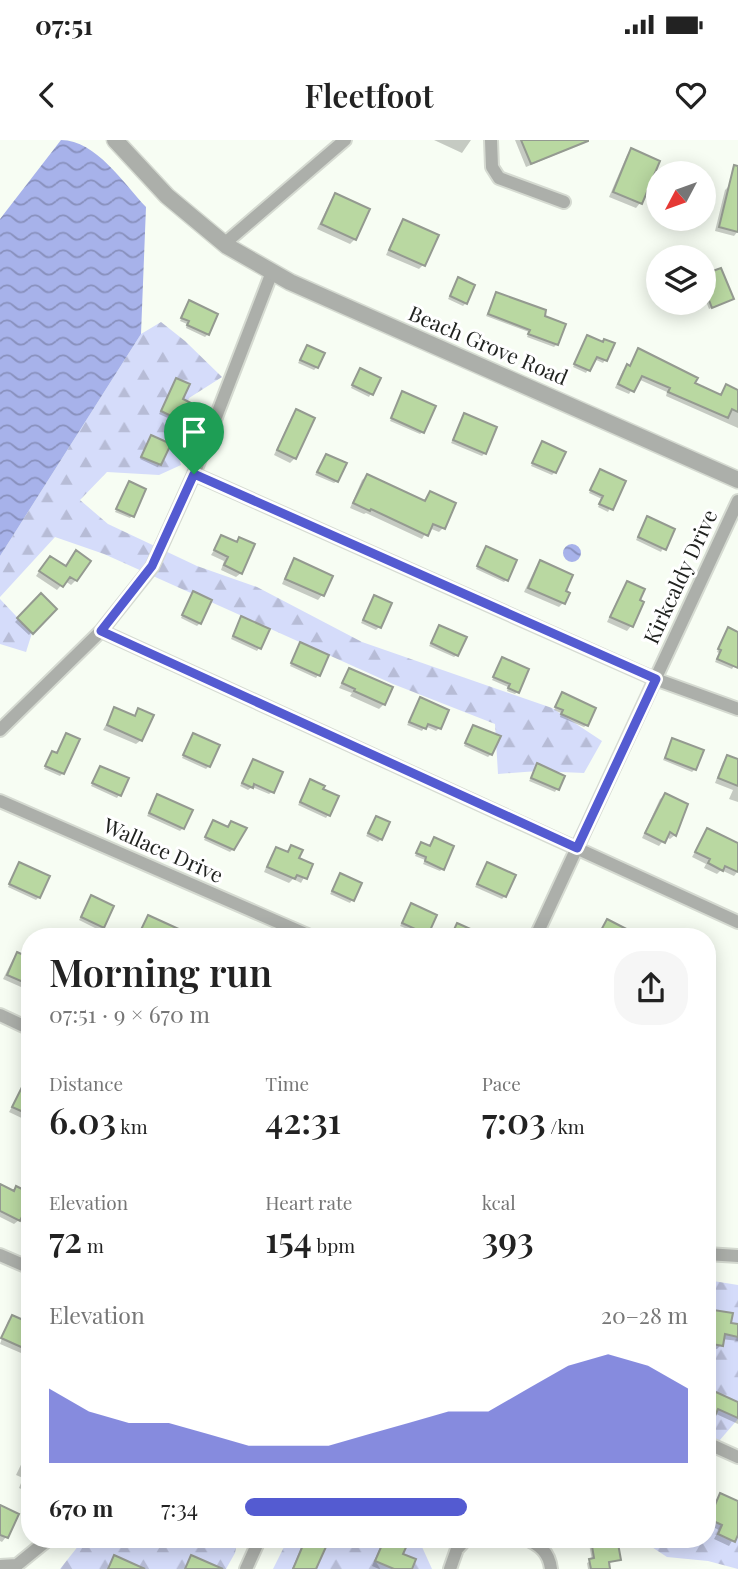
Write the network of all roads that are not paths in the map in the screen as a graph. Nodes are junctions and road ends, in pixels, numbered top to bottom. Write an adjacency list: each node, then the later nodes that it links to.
1 (116, 140): 5 (street, Beach Grove Road)
2 (345, 140): 5 (street)
3 (491, 140): 4 (street)
4 (564, 202)
5 (224, 244): 6 (street, Beach Grove Road)
6 (272, 272): 7 (street); 8 (street, Beach Grove Road)
7 (194, 474): 10 (street); 11 (street)
8 (738, 480)
9 (738, 501): 11 (street, Kirkcaldy Drive)
10 (101, 631): 13 (street); 15 (street)
11 (656, 679): 12 (street); 15 (street, Kirkcaldy Drive)
12 (738, 709)
13 (0, 730)
14 (0, 801): 17 (street, Wallace Drive)
15 (577, 848): 16 (street); 18 (street, Kirkcaldy Drive)
16 (738, 922)
17 (292, 928)
18 (540, 928)
19 (0, 1016): 20 (street)
20 (21, 1025)
21 (0, 1255): 24 (street)
22 (716, 1255): 23 (street)
23 (738, 1256)
24 (21, 1264)
25 (716, 1447): 26 (street)
26 (738, 1457)
27 (38, 1548): 31 (street)
28 (255, 1548): 32 (street)
29 (458, 1548): 33 (street)
30 (541, 1548): 34 (street)
31 (0, 1566)
32 (246, 1569)
33 (450, 1569)
34 (551, 1569)

